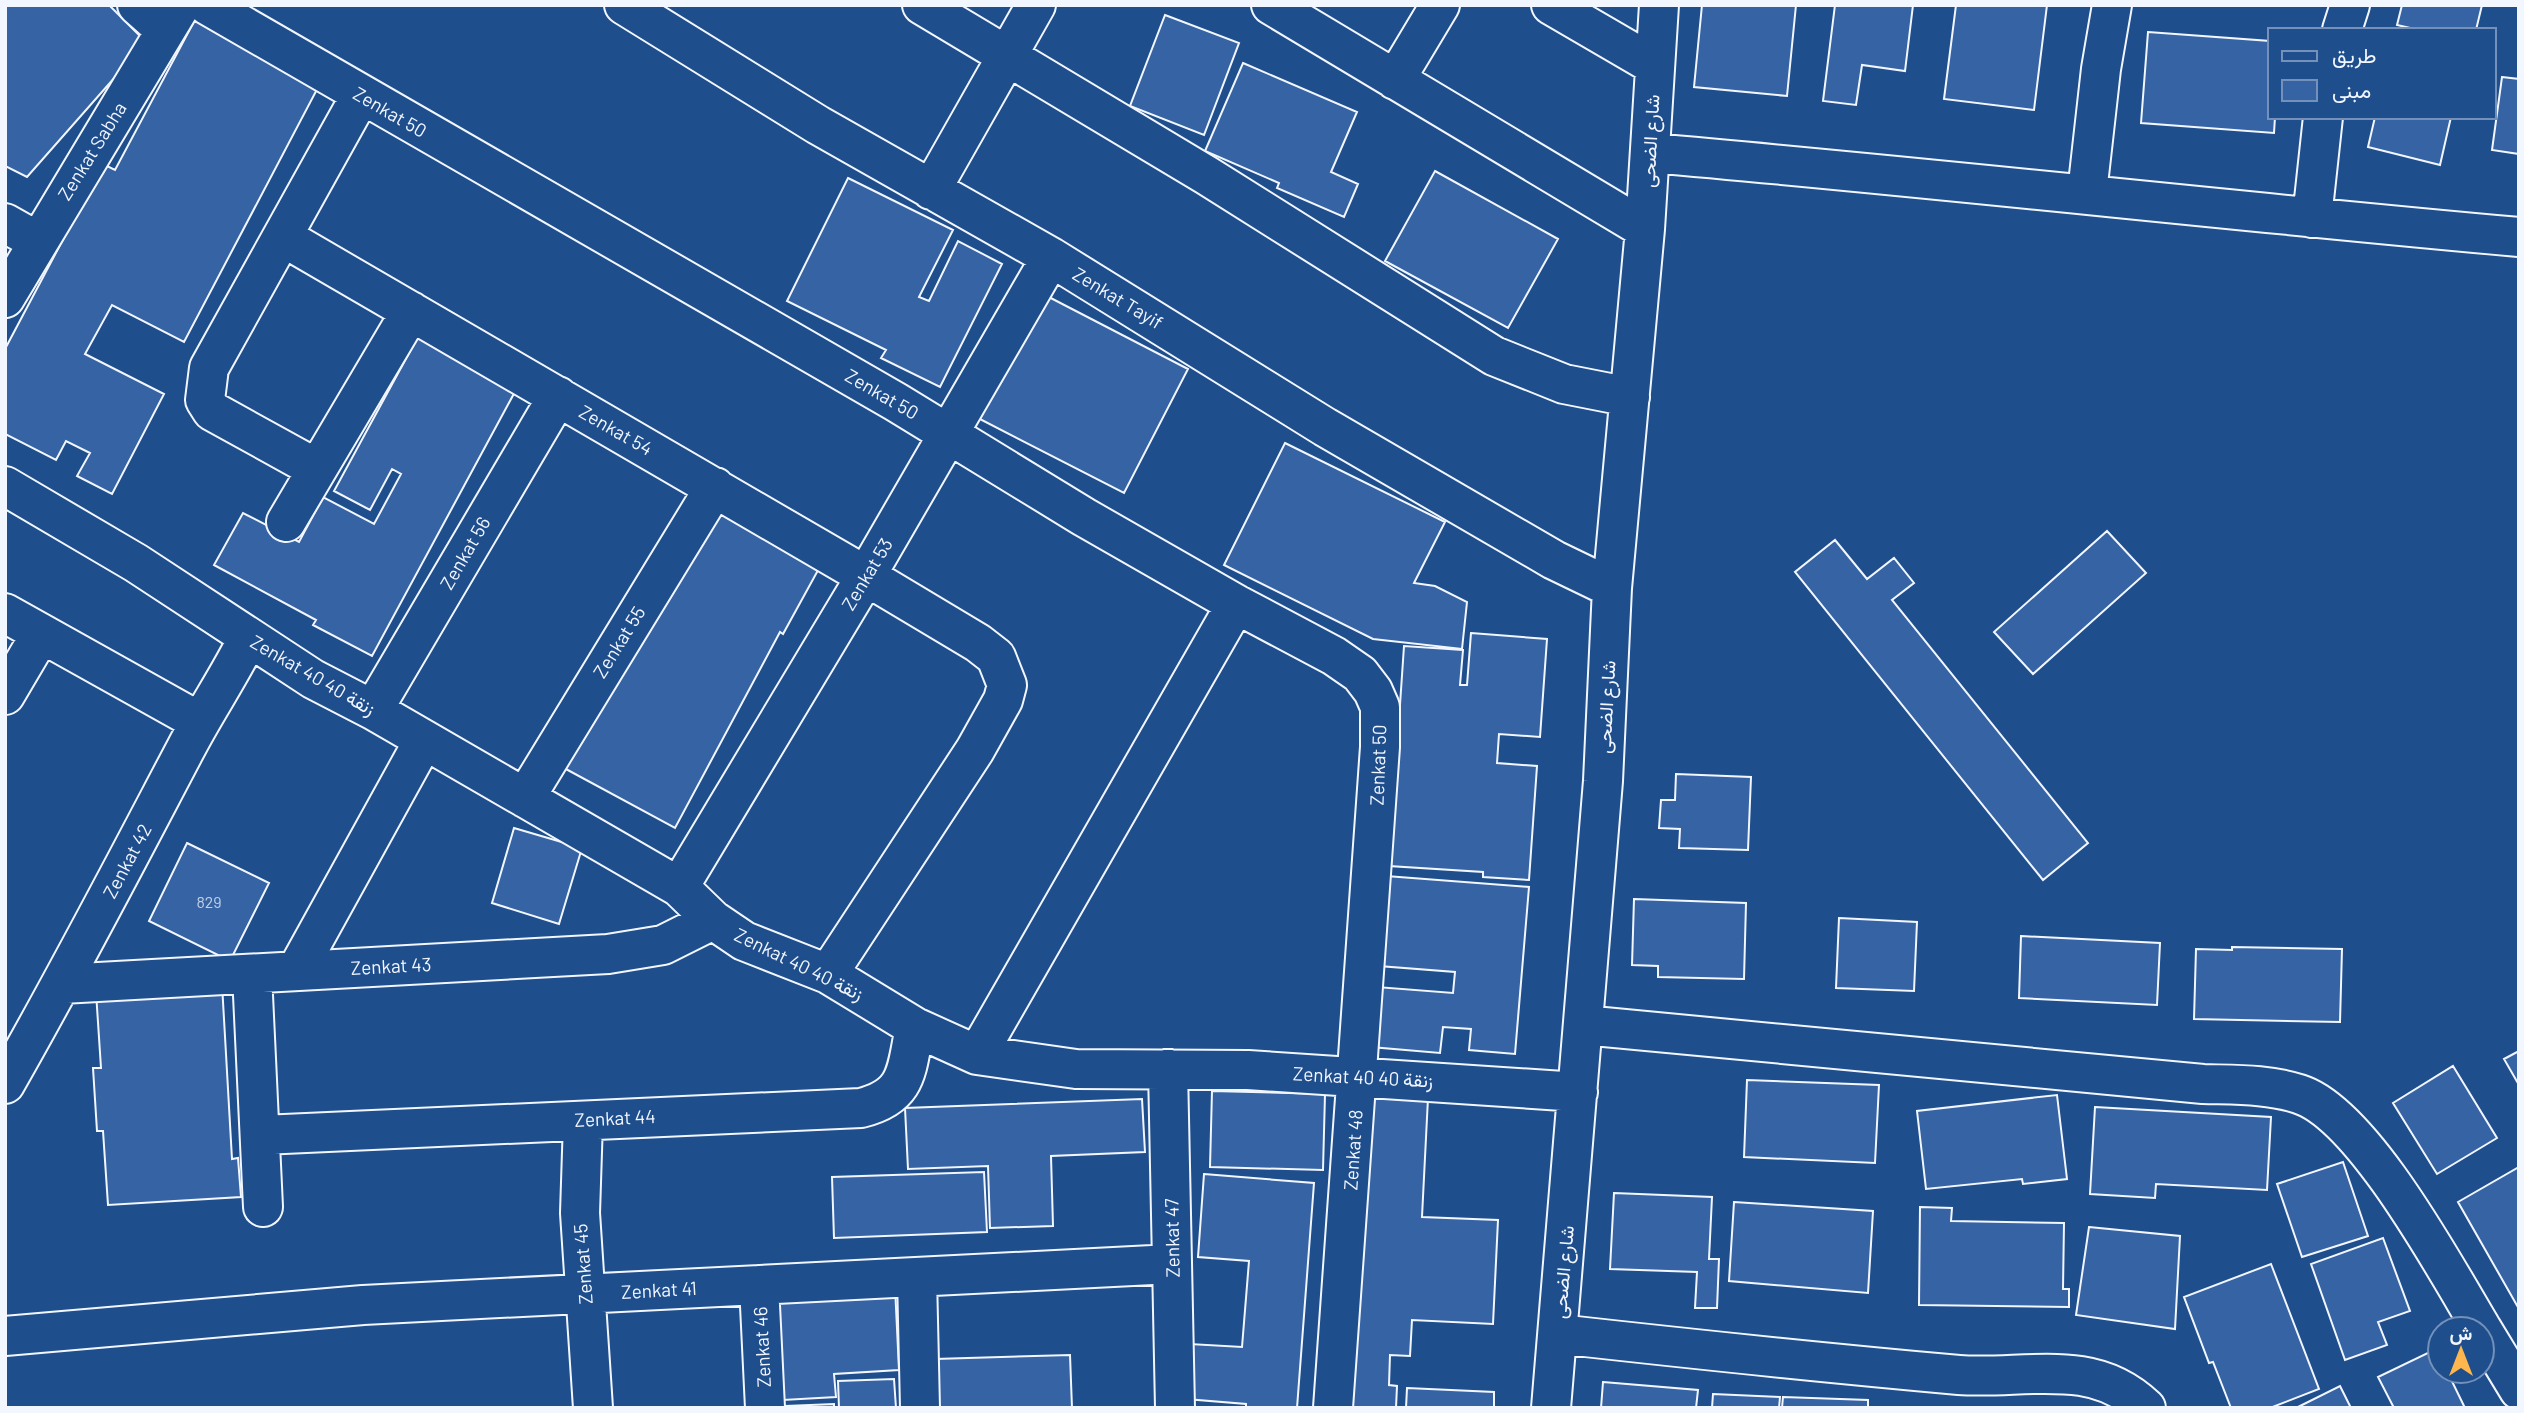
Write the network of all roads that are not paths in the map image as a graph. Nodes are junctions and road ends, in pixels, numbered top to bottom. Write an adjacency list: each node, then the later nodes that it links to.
1 (137, 5): 12 (street)
2 (207, 5): 17 (street, Zenkat 50)
3 (624, 5): 20 (street, Zenkat Tayif)
4 (922, 5): 14 (street)
5 (1036, 5): 14 (street)
6 (1271, 5): 16 (street)
7 (1440, 5): 16 (street)
8 (1551, 5): 15 (street)
9 (1658, 5): 15 (street, شارع الضحى)
10 (2112, 5): 21 (street)
11 (2350, 5): 13 (street)
12 (173, 18): 24 (street, Zenkat Sabha)
13 (2343, 28)
14 (1007, 55): 20 (street); 31 (street)
15 (1654, 65): 19 (street, شارع الضحى)
16 (1395, 80): 23 (street)
17 (361, 95): 25 (street); 32 (street, Zenkat 50)
18 (2323, 119): 22 (street)
19 (1651, 153): 21 (street); 23 (street, شارع الضحى)
20 (931, 190): 27 (street, Zenkat Tayif)
21 (2087, 193): 22 (street)
22 (2312, 218): 26 (street)
23 (1645, 229): 31 (street, شارع الضحى)
24 (21, 232): 28 (street, Zenkat Sabha)
25 (283, 236): 29 (street, Zenkat 54); 33 (street)
26 (2519, 237)
27 (1051, 257): 32 (street, Zenkat 53); 38 (street, Zenkat Tayif)
28 (5, 298)
29 (411, 311): 30 (street, Zenkat 54); 33 (street)
30 (558, 396): 35 (street, Zenkat 54); 44 (street, Zenkat 56)
31 (1630, 397): 38 (street, شارع الضحى)
32 (949, 434): 37 (street, Zenkat 53); 39 (street, Zenkat 50)
33 (317, 468): 36 (street)
34 (5, 486): 42 (street, Zenkat 40 زنقة 40)
35 (715, 487): 37 (street, Zenkat 54); 47 (street, Zenkat 55)
36 (286, 522)
37 (866, 576): 48 (street, Zenkat 53); 53 (street, Zenkat 54)
38 (1612, 588): 55 (street, شارع الضحى)
39 (1236, 604): 49 (street, Zenkat 50); 57 (street)
40 (5, 613): 41 (street)
41 (41, 634): 43 (street); 45 (street)
42 (248, 638): 44 (street, Zenkat 40 زنقة 40); 45 (street, Zenkat 42)
43 (5, 695)
44 (373, 710): 46 (street, Zenkat 40 زنقة 40)
45 (200, 722): 54 (street, Zenkat 42)
46 (424, 740): 47 (street, Zenkat 40 زنقة 40); 51 (street)
47 (525, 798): 48 (street, Zenkat 40 زنقة 40)
48 (679, 887): 50 (street, Zenkat 40 زنقة 40)
49 (1370, 892): 59 (street, Zenkat 48)
50 (713, 920): 51 (street, Zenkat 43); 53 (street, Zenkat 40 زنقة 40)
51 (297, 970): 52 (street, Zenkat 43)
52 (252, 974): 54 (street, Zenkat 43); 63 (street)
53 (828, 974): 56 (street, Zenkat 40 زنقة 40)
54 (62, 984): 60 (street, Zenkat 42)
55 (1583, 1025): 61 (street, شارع الضحى); 69 (street)
56 (915, 1027): 57 (street, Zenkat 40 زنقة 40); 62 (street, Zenkat 44)
57 (977, 1055): 58 (street, Zenkat 40 زنقة 40)
58 (1168, 1069): 59 (street, Zenkat 40 زنقة 40); 65 (street, Zenkat 47)
59 (1359, 1078): 61 (street, Zenkat 40 زنقة 40); 78 (street, Zenkat 48)
60 (5, 1084)
61 (1578, 1091): 70 (street, شارع الضحى)
62 (583, 1121): 63 (street, Zenkat 44); 68 (street, Zenkat 45)
63 (262, 1135): 64 (street)
64 (263, 1206)
65 (1172, 1264): 66 (street, Zenkat 41); 77 (street, Zenkat 47)
66 (918, 1277): 67 (street, Zenkat 41); 76 (street)
67 (759, 1285): 68 (street, Zenkat 41); 75 (street, Zenkat 46)
68 (586, 1294): 71 (street, Zenkat 41); 74 (street, Zenkat 45)
69 (2473, 1315)
70 (1558, 1334): 79 (street, شارع الضحى); 80 (street)
71 (5, 1336)
72 (2496, 1352): 73 (street)
73 (2519, 1390)
74 (593, 1408)
75 (765, 1408)
76 (920, 1408)
77 (1175, 1408)
78 (1333, 1408)
79 (1551, 1408)
80 (2146, 1408)

